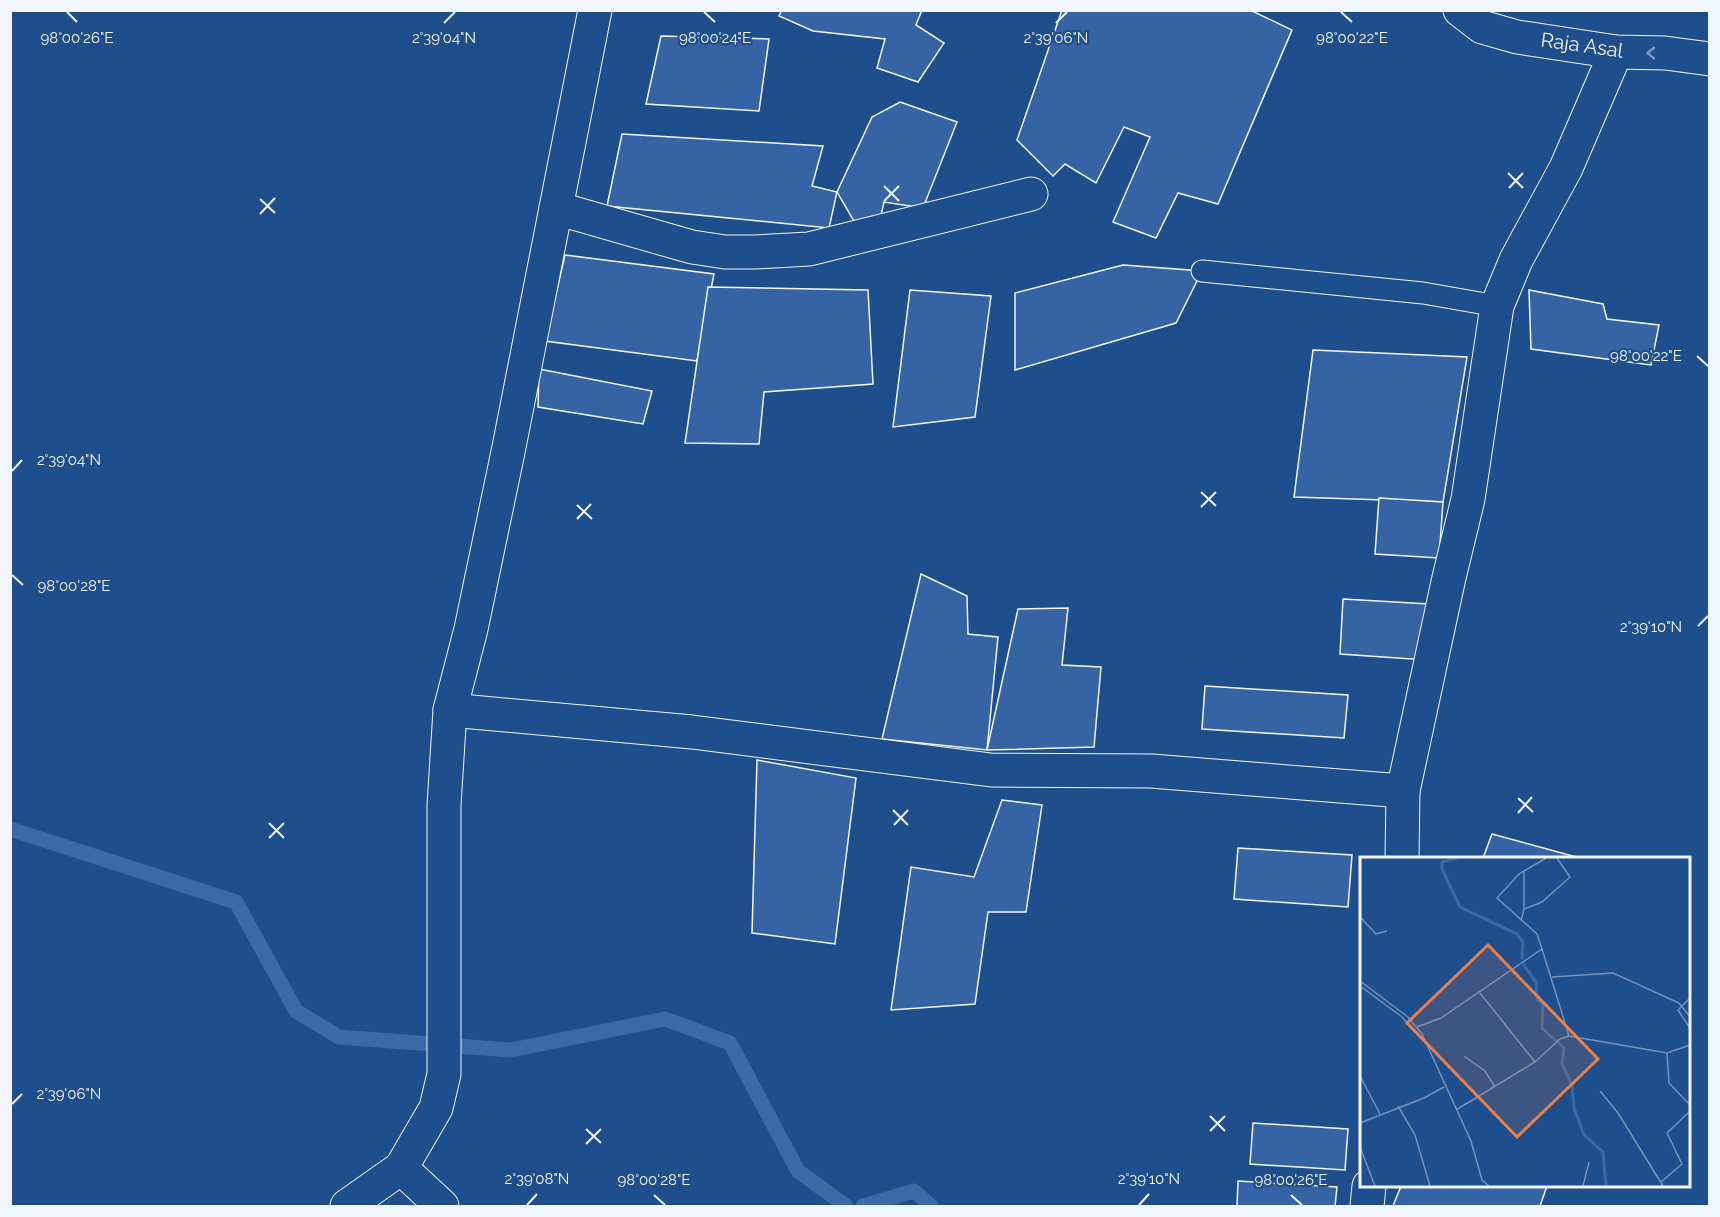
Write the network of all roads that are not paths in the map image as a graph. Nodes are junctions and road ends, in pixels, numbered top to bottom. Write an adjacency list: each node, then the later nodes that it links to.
1 (595, 10): 6 (street)
2 (1460, 10): 3 (street, Raja Asal)
3 (1616, 52): 4 (street, Raja Asal, one-way to 3); 8 (street)
4 (1710, 59)
5 (1031, 194): 6 (street)
6 (556, 208): 9 (street)
7 (1202, 271): 8 (lane)
8 (1497, 306): 10 (street)
9 (450, 710): 10 (street); 12 (street)
10 (1403, 791): 11 (street)
11 (1402, 857)
12 (401, 1168): 14 (street); 15 (street)
13 (1369, 1187): 16 (street)
14 (347, 1206)
15 (442, 1206)
16 (1367, 1206)

